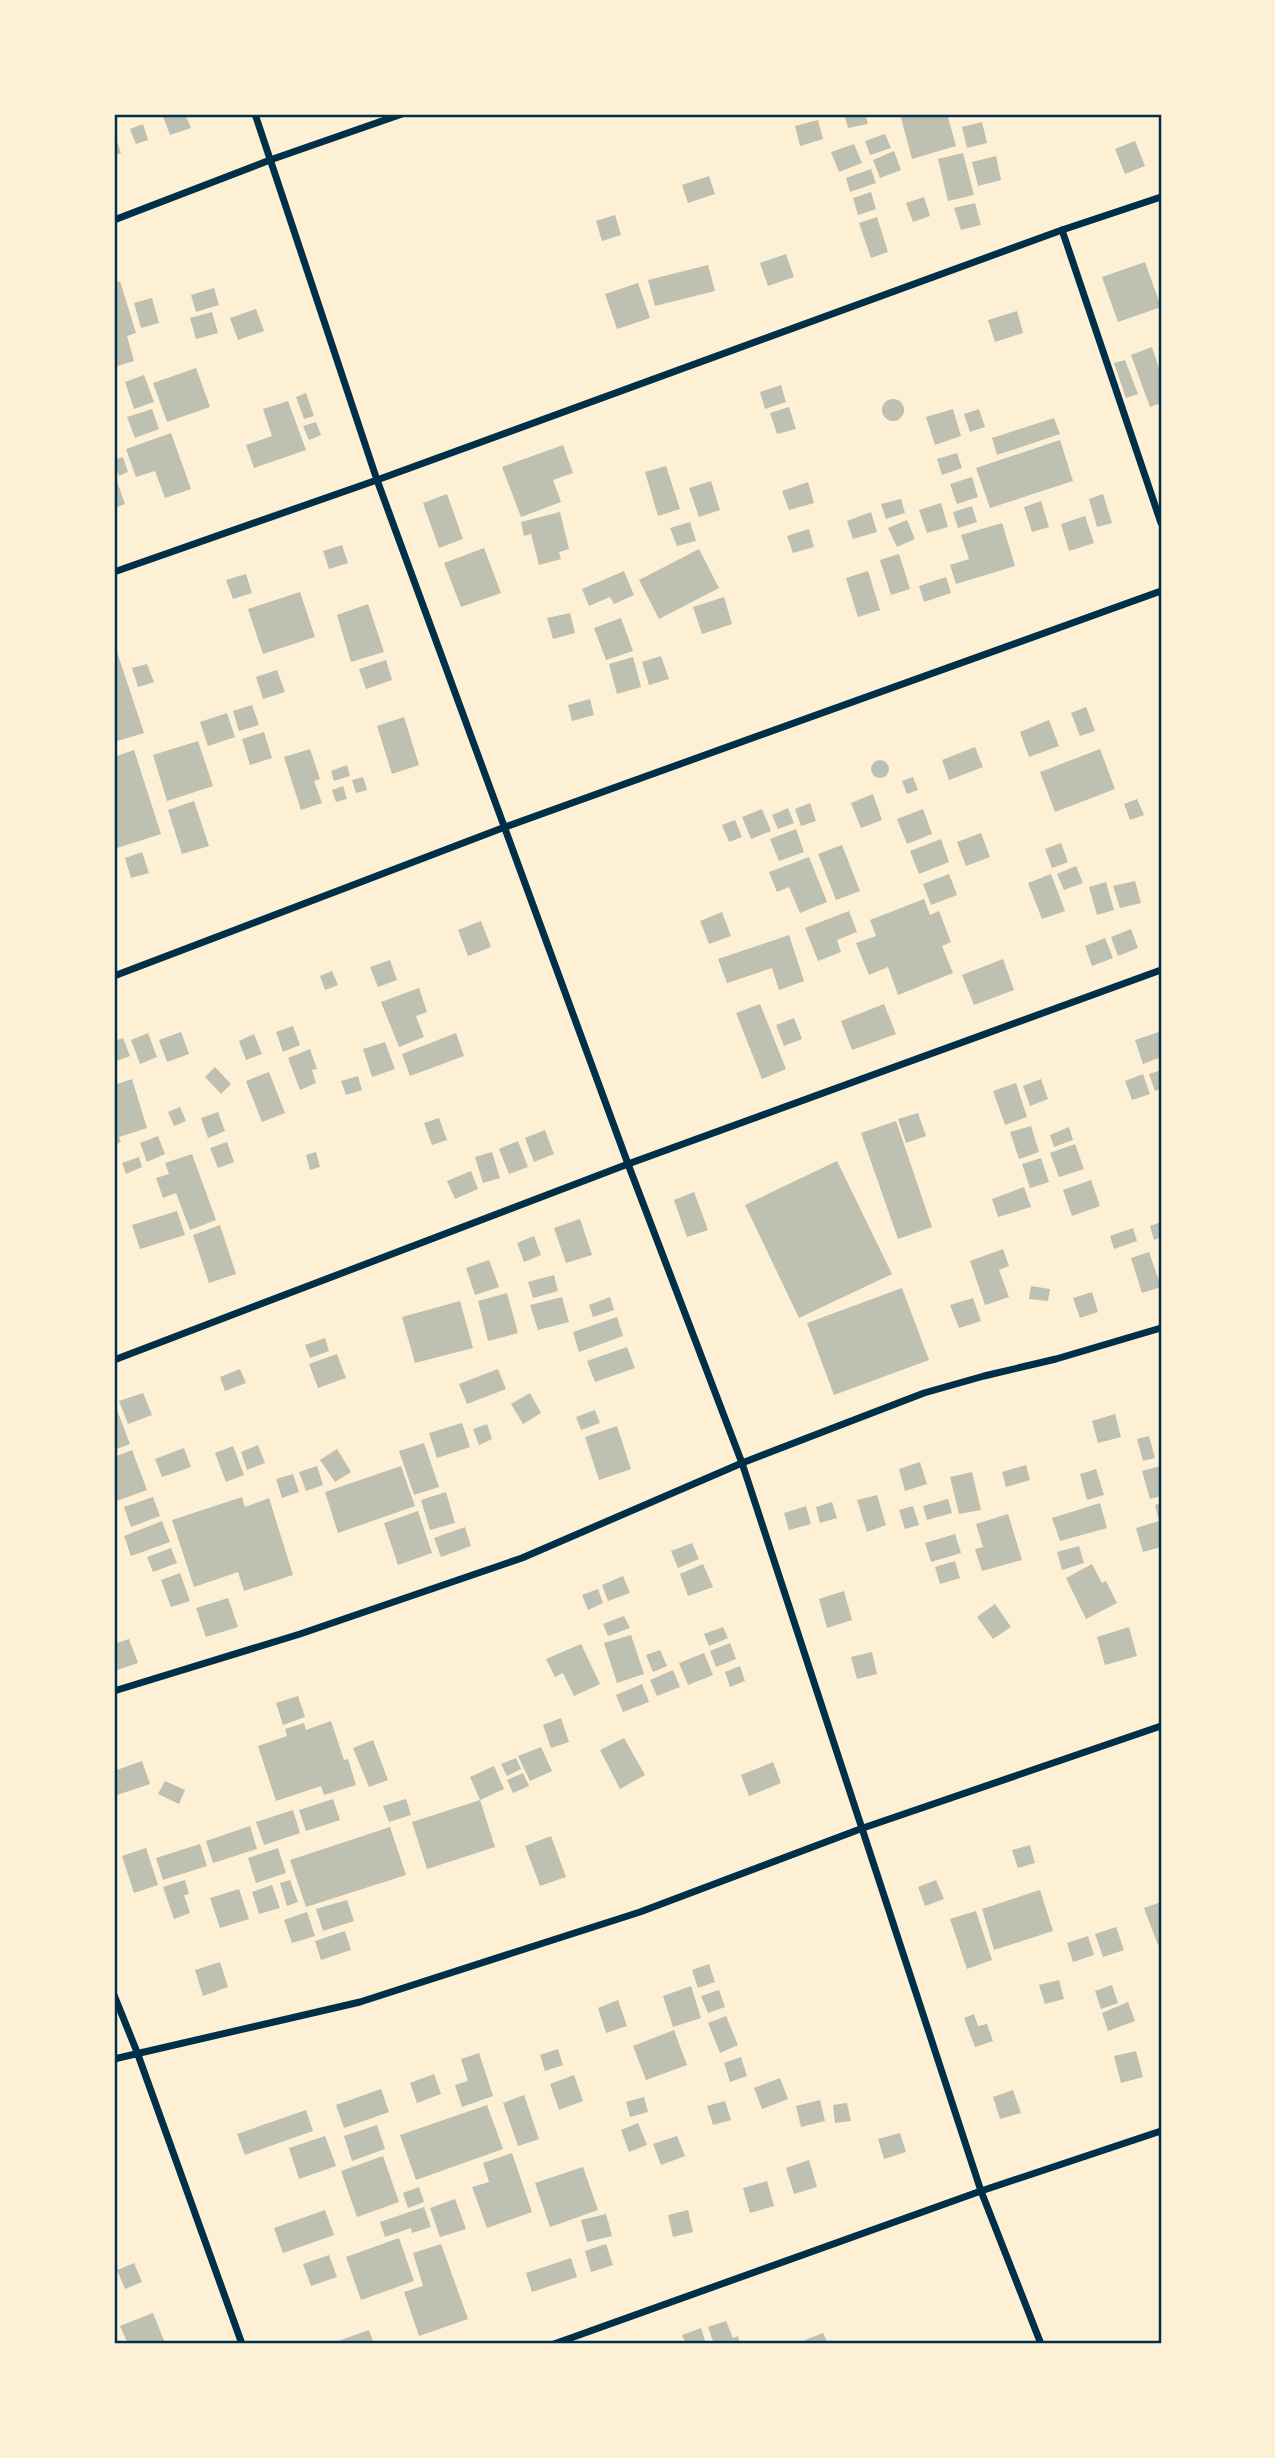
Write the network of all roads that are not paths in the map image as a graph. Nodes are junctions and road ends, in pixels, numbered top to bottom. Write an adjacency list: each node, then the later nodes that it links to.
1 (254, 114): 3 (street)
2 (402, 114): 3 (street)
3 (270, 160): 5 (street); 7 (street)
4 (1161, 197): 6 (street)
5 (114, 220)
6 (1062, 230): 7 (street); 8 (street)
7 (377, 480): 9 (street); 11 (street)
8 (1161, 523)
9 (114, 572)
10 (1161, 591): 11 (street)
11 (505, 827): 13 (street); 14 (street)
12 (1161, 970): 14 (street)
13 (114, 976)
14 (628, 1164): 16 (street); 17 (street)
15 (1161, 1328): 17 (street)
16 (114, 1360)
17 (742, 1463): 18 (street); 20 (street)
18 (114, 1691)
19 (1161, 1726): 20 (street)
20 (863, 1828): 22 (street); 25 (street)
21 (114, 1994): 22 (street)
22 (137, 2052): 23 (street); 26 (street)
23 (114, 2059)
24 (1161, 2131): 25 (street)
25 (981, 2191): 27 (street); 28 (street)
26 (242, 2344)
27 (554, 2344)
28 (1041, 2344)

